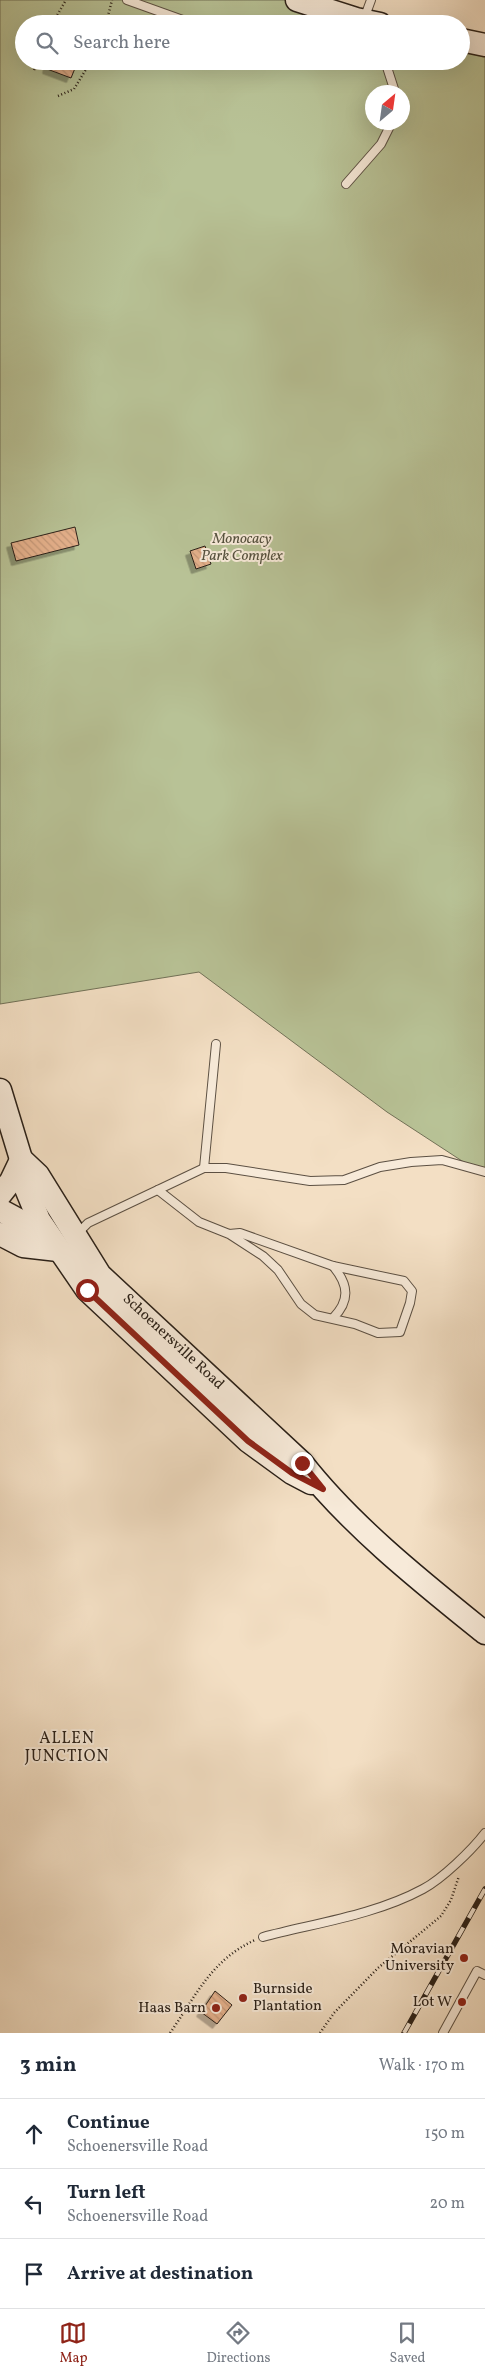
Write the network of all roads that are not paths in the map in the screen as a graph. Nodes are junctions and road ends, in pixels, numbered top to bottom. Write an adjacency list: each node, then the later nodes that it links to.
1 (127, 0): 3 (lane)
2 (297, 0): 4 (main road)
3 (169, 15)
4 (360, 15)
5 (470, 42): 6 (main road)
6 (485, 45)
7 (388, 70): 8 (lane)
8 (393, 85)
9 (388, 130): 10 (lane)
10 (346, 184)
11 (216, 1044): 14 (lane)
12 (0, 1090): 13 (main road, Schoenersville Road)
13 (21, 1159): 17 (main road); 21 (main road, Schoenersville Road)
14 (204, 1168): 15 (lane); 16 (lane)
15 (485, 1172)
16 (158, 1190): 20 (lane); 21 (lane)
17 (0, 1195)
18 (0, 1210): 21 (main road)
19 (0, 1234): 21 (main road)
20 (229, 1234): 22 (lane); 23 (lane)
21 (67, 1243): 24 (main road, Schoenersville Road); 24 (main road, Schoenersville Road)
22 (333, 1266): 23 (lane); 23 (lane)
23 (333, 1318)
24 (323, 1489): 25 (main road, Schoenersville Road)
25 (485, 1634)
26 (485, 1833): 27 (lane)
27 (263, 1937)
28 (485, 1975): 29 (lane)
29 (443, 2033)

